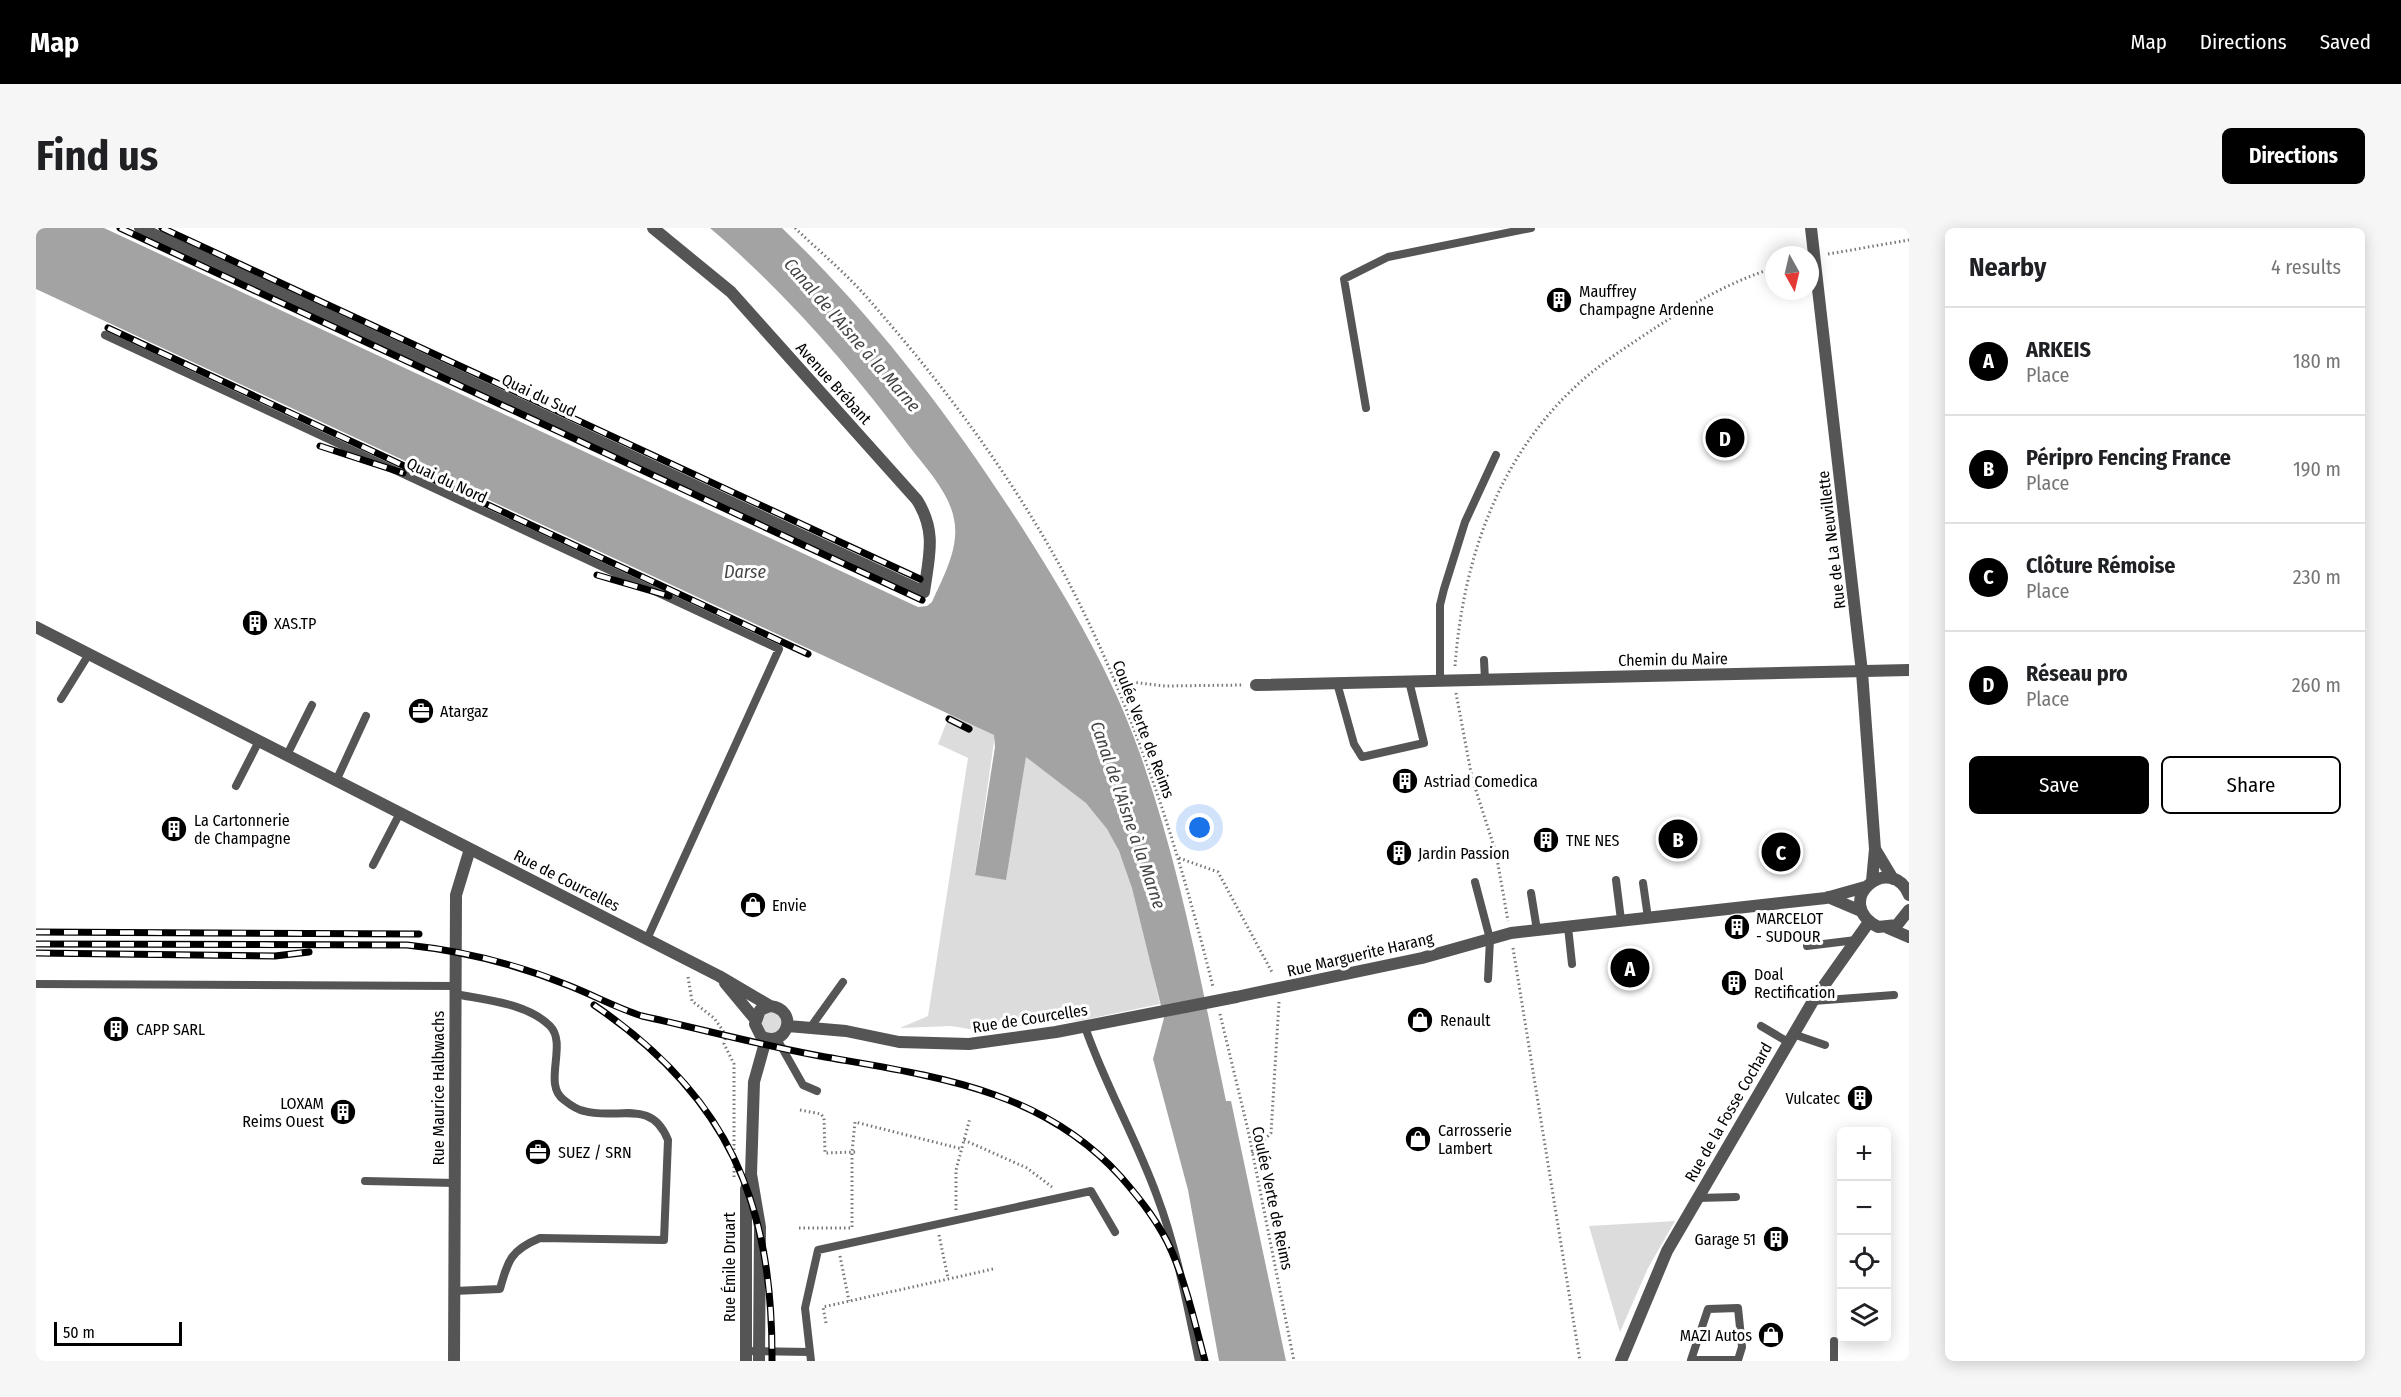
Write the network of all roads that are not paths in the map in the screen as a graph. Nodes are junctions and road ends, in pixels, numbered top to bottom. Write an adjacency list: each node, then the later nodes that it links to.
1 (140, 228): 8 (street, Quai du Sud)
2 (653, 228): 8 (street, Avenue Brébant)
3 (1531, 228): 6 (lane)
4 (1811, 228): 13 (street, Rue de La Neuvillette)
5 (105, 335): 47 (lane, Quai du Nord)
6 (1366, 408)
7 (1496, 454): 16 (lane)
8 (924, 592)
9 (36, 627): 10 (street, Rue de Courcelles)
10 (88, 654): 19 (lane); 22 (street, Rue de Courcelles)
11 (1484, 660): 14 (lane)
12 (1909, 670): 13 (street, Chemin du Maire)
13 (1862, 672): 14 (street, Chemin du Maire); 28 (street, Rue de La Neuvillette)
14 (1485, 680): 16 (street, Chemin du Maire)
15 (1409, 681): 16 (street, Chemin du Maire); 17 (street, Chemin du Maire); 17 (lane)
16 (1440, 681)
17 (1337, 683): 18 (street, Chemin du Maire)
18 (1256, 685)
19 (61, 699)
20 (312, 705): 23 (lane)
21 (366, 716): 24 (lane)
22 (259, 741): 23 (street, Rue de Courcelles); 25 (lane)
23 (287, 755): 24 (street, Rue de Courcelles)
24 (336, 781): 26 (street, Rue de Courcelles)
25 (236, 786)
26 (400, 813): 27 (street, Rue de Courcelles); 29 (lane)
27 (470, 849): 47 (street, Rue de Courcelles); 56 (street, Rue Maurice Halbwachs)
28 (1875, 849): 30 (street, Rue de La Neuvillette); 34 (street, Rue de La Neuvillette)
29 (373, 865)
30 (1893, 879): 34 (street); 36 (street, Rue de La Neuvillette)
31 (1616, 880): 41 (lane)
32 (1475, 882): 48 (lane)
33 (1643, 883): 40 (lane)
34 (1868, 884): 37 (street); 38 (street, Rue de La Neuvillette)
35 (1531, 893): 45 (lane)
36 (1909, 893)
37 (1828, 897): 38 (street); 40 (street, Rue Marguerite Harang)
38 (1861, 911): 42 (street)
39 (1909, 911): 44 (street)
40 (1648, 918): 41 (street, Rue Marguerite Harang)
41 (1621, 920): 43 (street, Rue Marguerite Harang)
42 (1869, 922): 44 (street); 49 (street, Rue de la Fosse Cochard)
43 (1568, 927): 45 (street, Rue Marguerite Harang); 51 (lane)
44 (1888, 928): 46 (street)
45 (1537, 930): 48 (street, Rue Marguerite Harang)
46 (1909, 937)
47 (647, 939): 52 (street, Rue de Courcelles)
48 (1490, 939): 53 (lane); 60 (street, Rue Marguerite Harang, bridge)
49 (1856, 940): 50 (lane); 58 (street, Rue de la Fosse Cochard)
50 (1807, 946)
51 (1572, 964)
52 (719, 976): 59 (street, Rue de Courcelles); 61 (street, Rue de Courcelles)
53 (1488, 979)
54 (843, 982): 65 (lane)
55 (36, 984): 56 (lane)
56 (455, 990): 72 (street, Rue Maurice Halbwachs); 76 (lane, Rue Maurice Halbwachs)
57 (1894, 995): 58 (lane)
58 (1813, 1001): 66 (street, Rue de la Fosse Cochard)
59 (770, 1006): 61 (street); 62 (street, Rue de Courcelles)
60 (1147, 1016): 64 (street, Rue de Courcelles)
61 (755, 1019): 67 (street, Rue de Courcelles)
62 (788, 1026): 65 (street, Rue de Courcelles); 67 (street)
63 (1761, 1026): 66 (lane, Rue de la Fosse Cochard)
64 (1085, 1027): 65 (street, Rue de Courcelles); 84 (lane)
65 (810, 1028)
66 (1791, 1038): 68 (lane, Rue de la Fosse Cochard); 74 (street, Rue de la Fosse Cochard)
67 (771, 1039): 69 (lane); 70 (street, Rue Émile Druart)
68 (1825, 1045)
69 (818, 1092)
70 (751, 1174): 79 (street, Rue Émile Druart); 80 (street, Rue Émile Druart)
71 (365, 1181): 72 (lane, Rue Maurice Halbwachs)
72 (455, 1183): 76 (street, Rue Maurice Halbwachs)
73 (1736, 1197): 74 (lane, Rue de la Fosse Cochard)
74 (1697, 1198): 85 (street, Rue de la Fosse Cochard)
75 (1115, 1232): 78 (lane)
76 (454, 1292): 82 (street, Rue Maurice Halbwachs)
77 (1834, 1341): 86 (lane)
78 (810, 1352): 80 (lane); 83 (lane)
79 (746, 1356): 80 (lane)
80 (759, 1356)
81 (1738, 1360): 81 (lane)
82 (454, 1361)
83 (811, 1361)
84 (1199, 1361)
85 (1621, 1361)
86 (1834, 1361)

